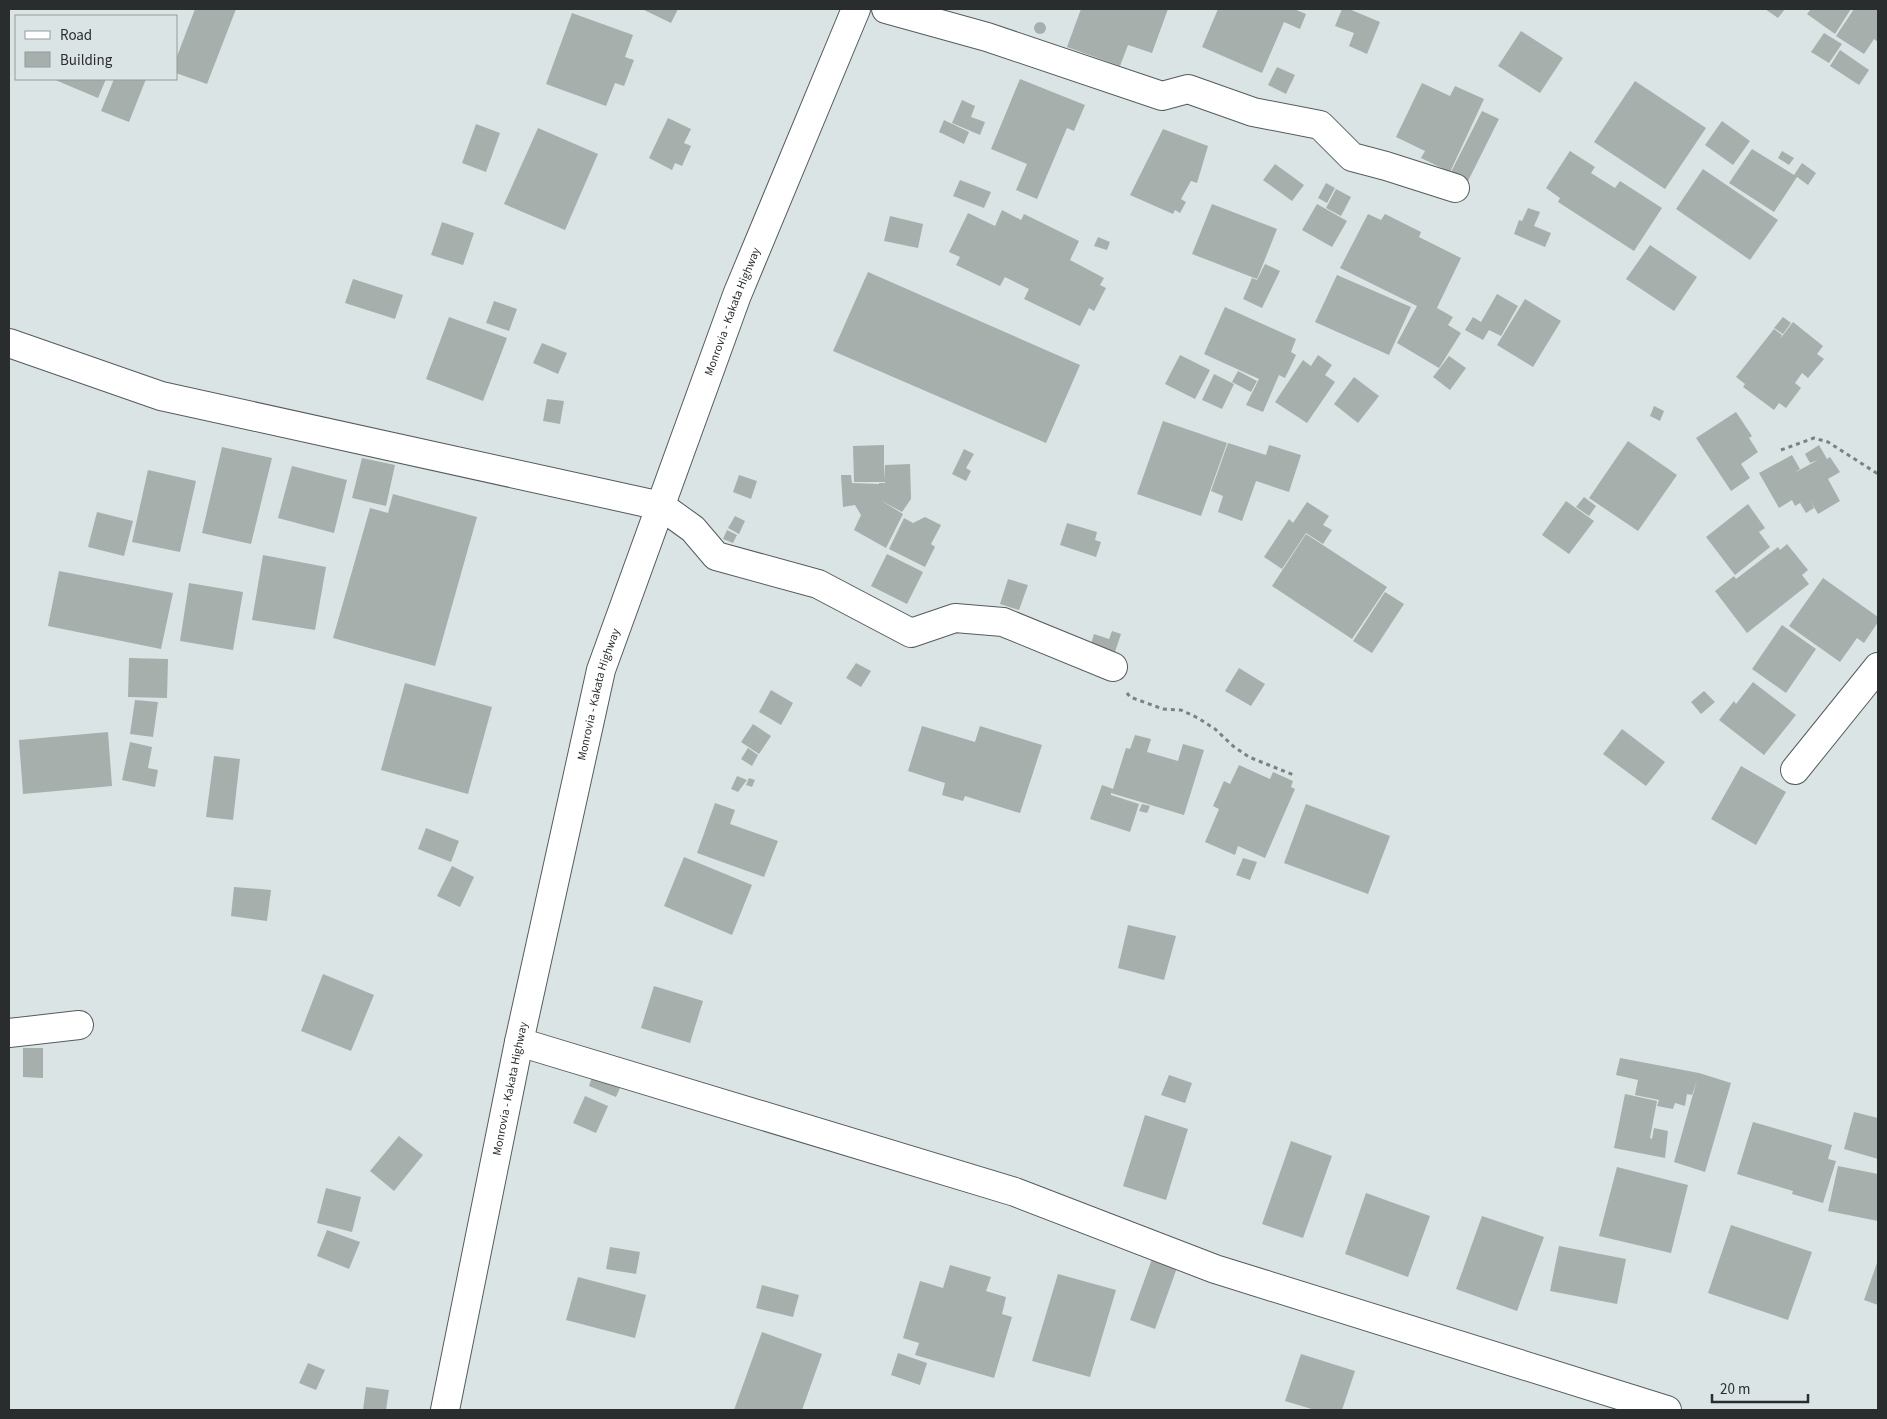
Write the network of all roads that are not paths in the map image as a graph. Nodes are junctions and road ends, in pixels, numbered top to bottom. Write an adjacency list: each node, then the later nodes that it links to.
1 (856, 9): 5 (main road, Monrovia - Kakata Highway)
2 (886, 9): 3 (main road)
3 (1455, 188)
4 (9, 344): 5 (main road)
5 (661, 506): 6 (main road); 11 (main road, Monrovia - Kakata Highway)
6 (1113, 667)
7 (1878, 667): 8 (main road)
8 (1795, 770)
9 (79, 1025): 10 (main road)
10 (9, 1033)
11 (518, 1042): 12 (main road, Monrovia - Kakata Highway); 13 (main road)
12 (445, 1410)
13 (1667, 1410)

